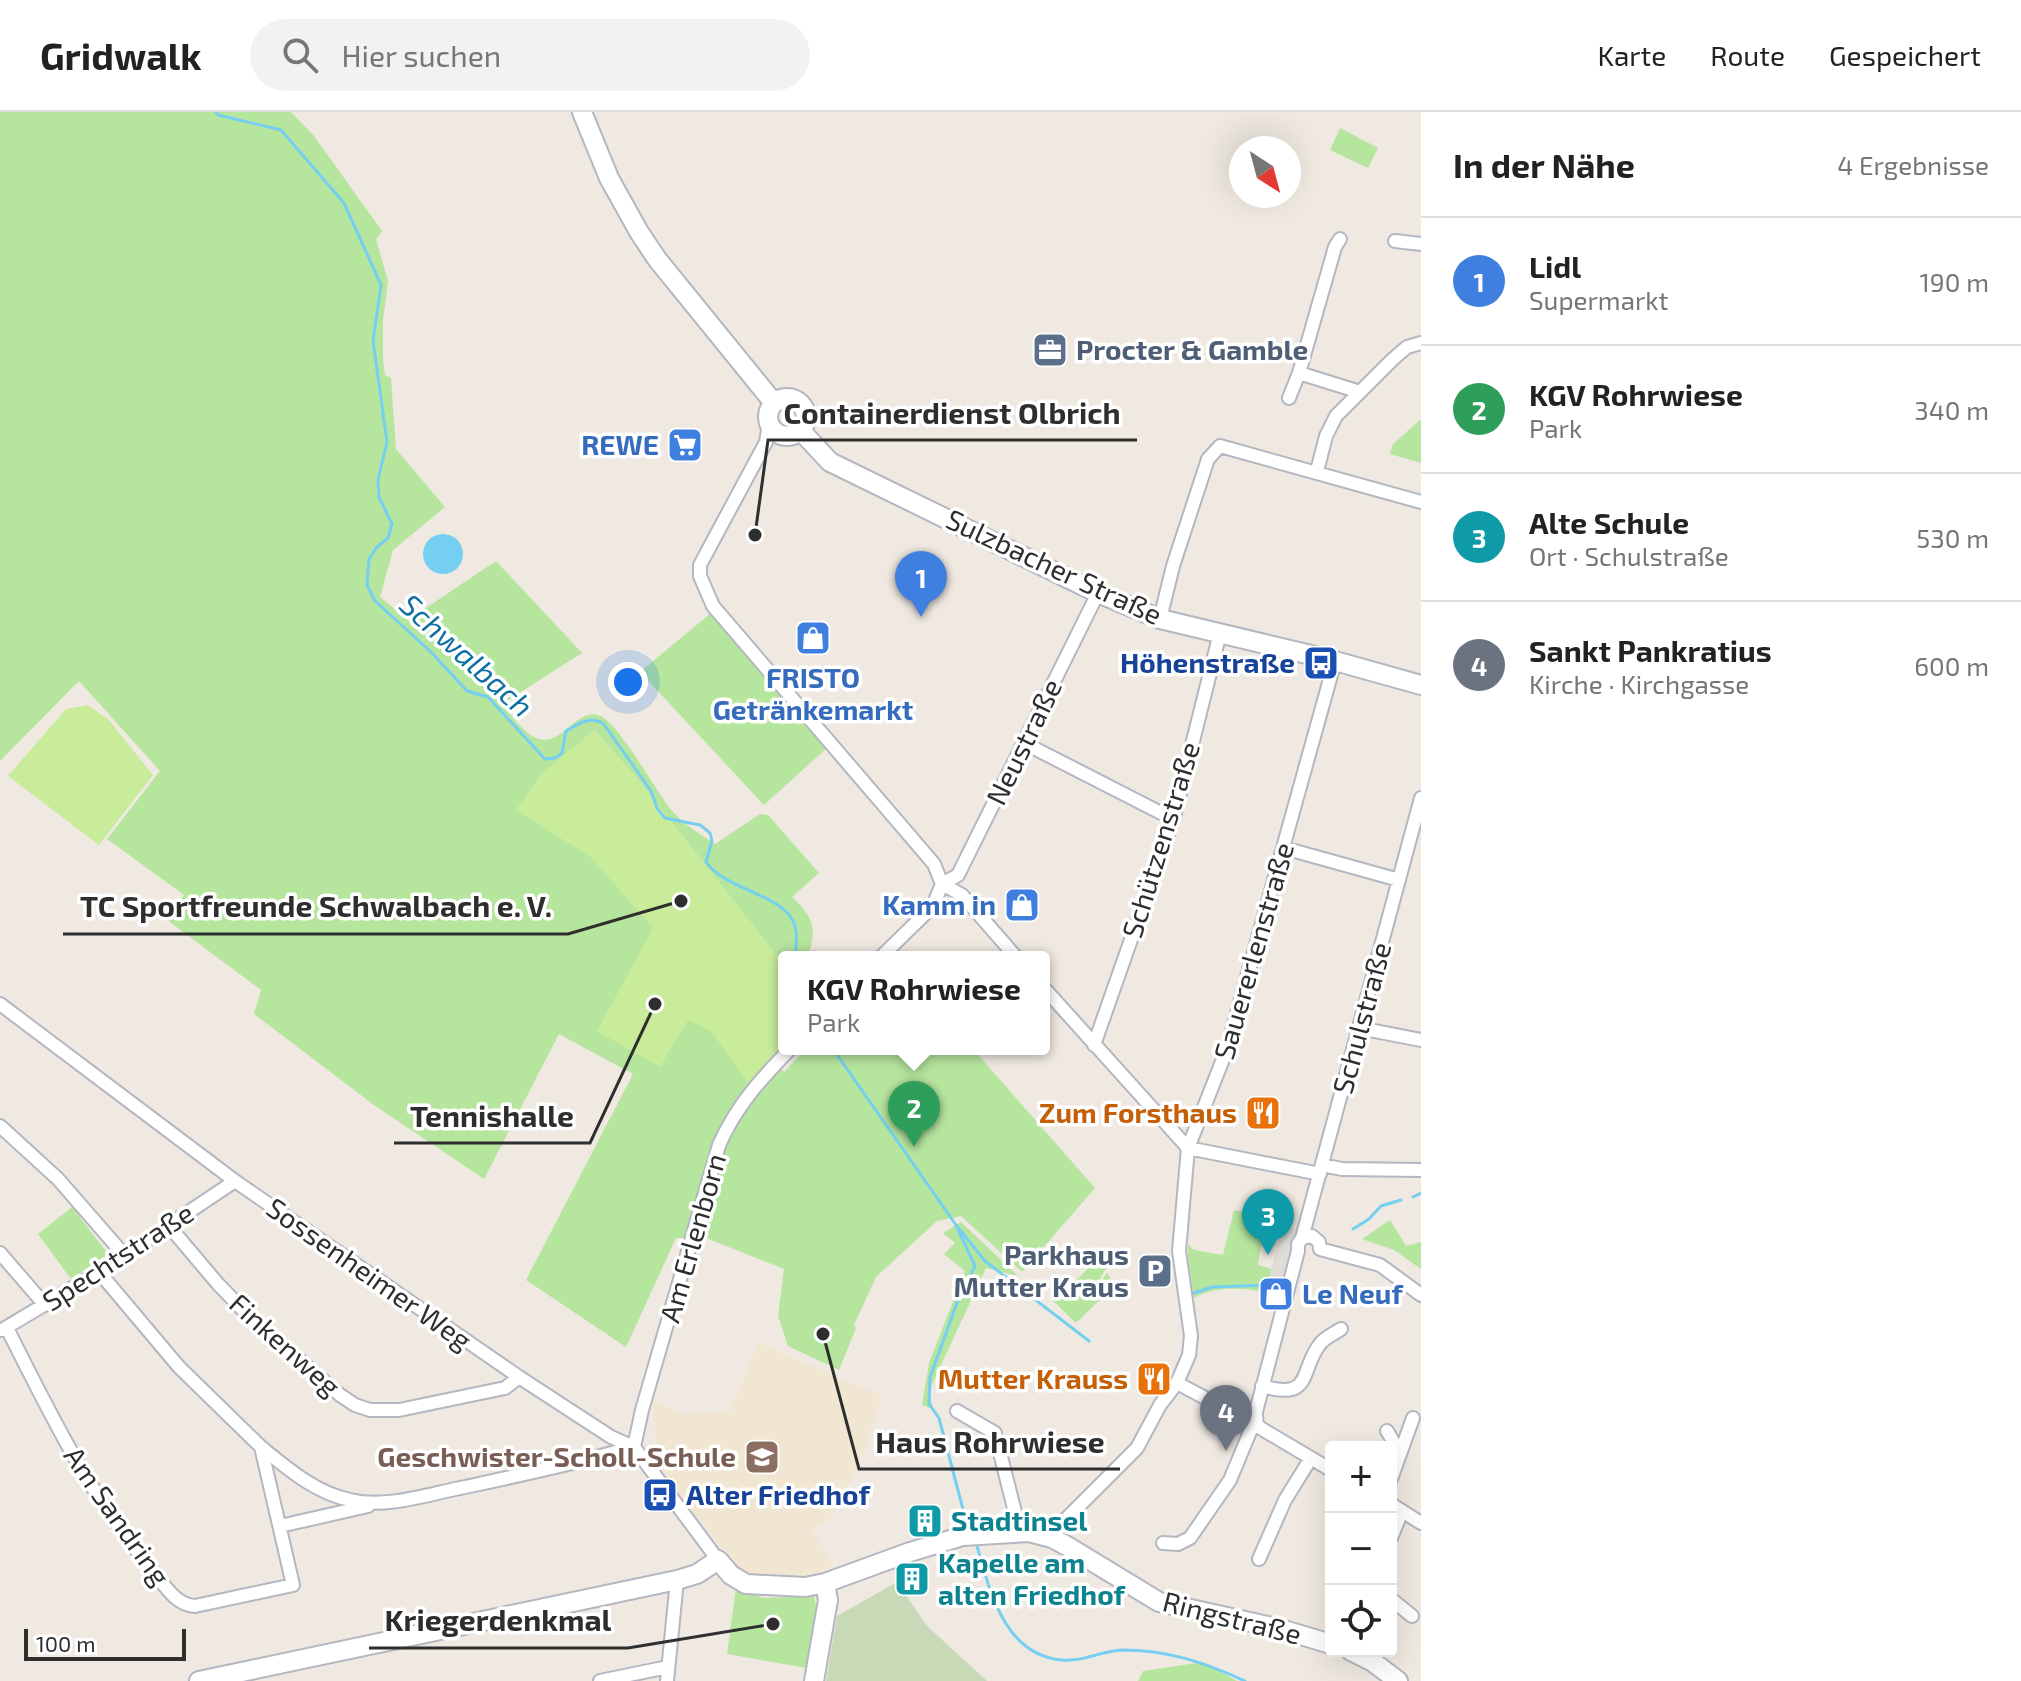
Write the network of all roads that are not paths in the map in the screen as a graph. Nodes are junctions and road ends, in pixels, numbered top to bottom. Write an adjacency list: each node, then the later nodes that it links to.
1 (582, 112): 9 (street)
2 (1340, 239): 6 (street)
3 (1395, 241): 4 (street)
4 (1421, 244)
5 (1421, 343): 7 (street)
6 (1299, 373): 7 (street); 8 (street)
7 (1360, 392): 12 (street)
8 (1289, 398)
9 (774, 403): 10 (street, Sulzbacher Straße); 11 (street)
10 (801, 431): 11 (street); 14 (street, Sulzbacher Straße)
11 (772, 433): 24 (street)
12 (1317, 471): 13 (street); 15 (street)
13 (1421, 502)
14 (1098, 593): 15 (street, Sulzbacher Straße); 19 (street, Neustraße)
15 (1160, 619): 16 (street, Sulzbacher Straße)
16 (1220, 633): 17 (street, Sulzbacher Straße); 21 (street, Schützenstraße)
17 (1335, 661): 18 (street, Sulzbacher Straße); 22 (street, Sauererlenstraße)
18 (1421, 685)
19 (1024, 743): 21 (street); 24 (street, Neustraße)
20 (1421, 798): 23 (street, Schulstraße)
21 (1174, 817): 31 (street, Schützenstraße)
22 (1284, 848): 23 (street); 34 (street, Sauererlenstraße)
23 (1399, 880): 29 (street, Schulstraße)
24 (942, 884): 25 (street); 26 (street)
25 (887, 951)
26 (1011, 951)
27 (1050, 995): 31 (street)
28 (0, 1004): 37 (street, Sossenheimer Weg)
29 (1359, 1028): 30 (street); 35 (street, Schulstraße)
30 (1421, 1040)
31 (1094, 1045): 34 (street)
32 (784, 1055): 57 (street, Am Erlenborn)
33 (0, 1126): 43 (street)
34 (1188, 1148): 35 (street); 50 (street, Sauererlenstraße)
35 (1321, 1170): 36 (street); 39 (street, Schulstraße)
36 (1421, 1170)
37 (235, 1181): 38 (street, Spechtstraße); 49 (street, Sossenheimer Weg)
38 (169, 1226): 43 (street, Spechtstraße); 49 (street, Finkenweg)
39 (1302, 1238): 40 (street); 41 (street)
40 (1320, 1249): 41 (street); 45 (street)
41 (1298, 1251): 51 (street)
42 (0, 1253): 46 (street)
43 (125, 1256): 44 (street, Spechtstraße)
44 (99, 1272): 46 (street, Spechtstraße); 56 (street)
45 (1421, 1295)
46 (45, 1305): 47 (street, Spechtstraße)
47 (3, 1329): 65 (street, Am Sandring)
48 (1341, 1329): 51 (street)
49 (519, 1377): 57 (street, Sossenheimer Weg)
50 (1177, 1383): 53 (street); 67 (street, Sauererlenstraße)
51 (1262, 1386): 53 (street)
52 (957, 1411): 66 (street)
53 (1256, 1413): 59 (street); 68 (street)
54 (1413, 1418): 58 (street)
55 (1387, 1431): 58 (street)
56 (261, 1447): 62 (street); 65 (street, Am Sandring)
57 (634, 1447): 62 (street); 70 (street, Sossenheimer Weg)
58 (1399, 1451): 60 (street)
59 (1311, 1458): 61 (street); 69 (street)
60 (1397, 1458)
61 (1325, 1466)
62 (375, 1504): 65 (street)
63 (1397, 1509): 64 (street)
64 (1421, 1523)
65 (280, 1526)
66 (1020, 1532): 67 (street); 72 (street)
67 (1052, 1538): 75 (street, Ringstraße)
68 (1163, 1543)
69 (1259, 1559)
70 (718, 1560): 71 (street); 72 (street)
71 (677, 1580): 77 (street); 78 (street)
72 (825, 1583): 81 (street)
73 (1397, 1604): 74 (street)
74 (1412, 1616)
75 (1325, 1642)
76 (1363, 1657): 82 (street)
77 (668, 1667): 79 (street); 80 (street)
78 (199, 1681)
79 (600, 1681)
80 (667, 1681)
81 (814, 1681)
82 (1398, 1681)

